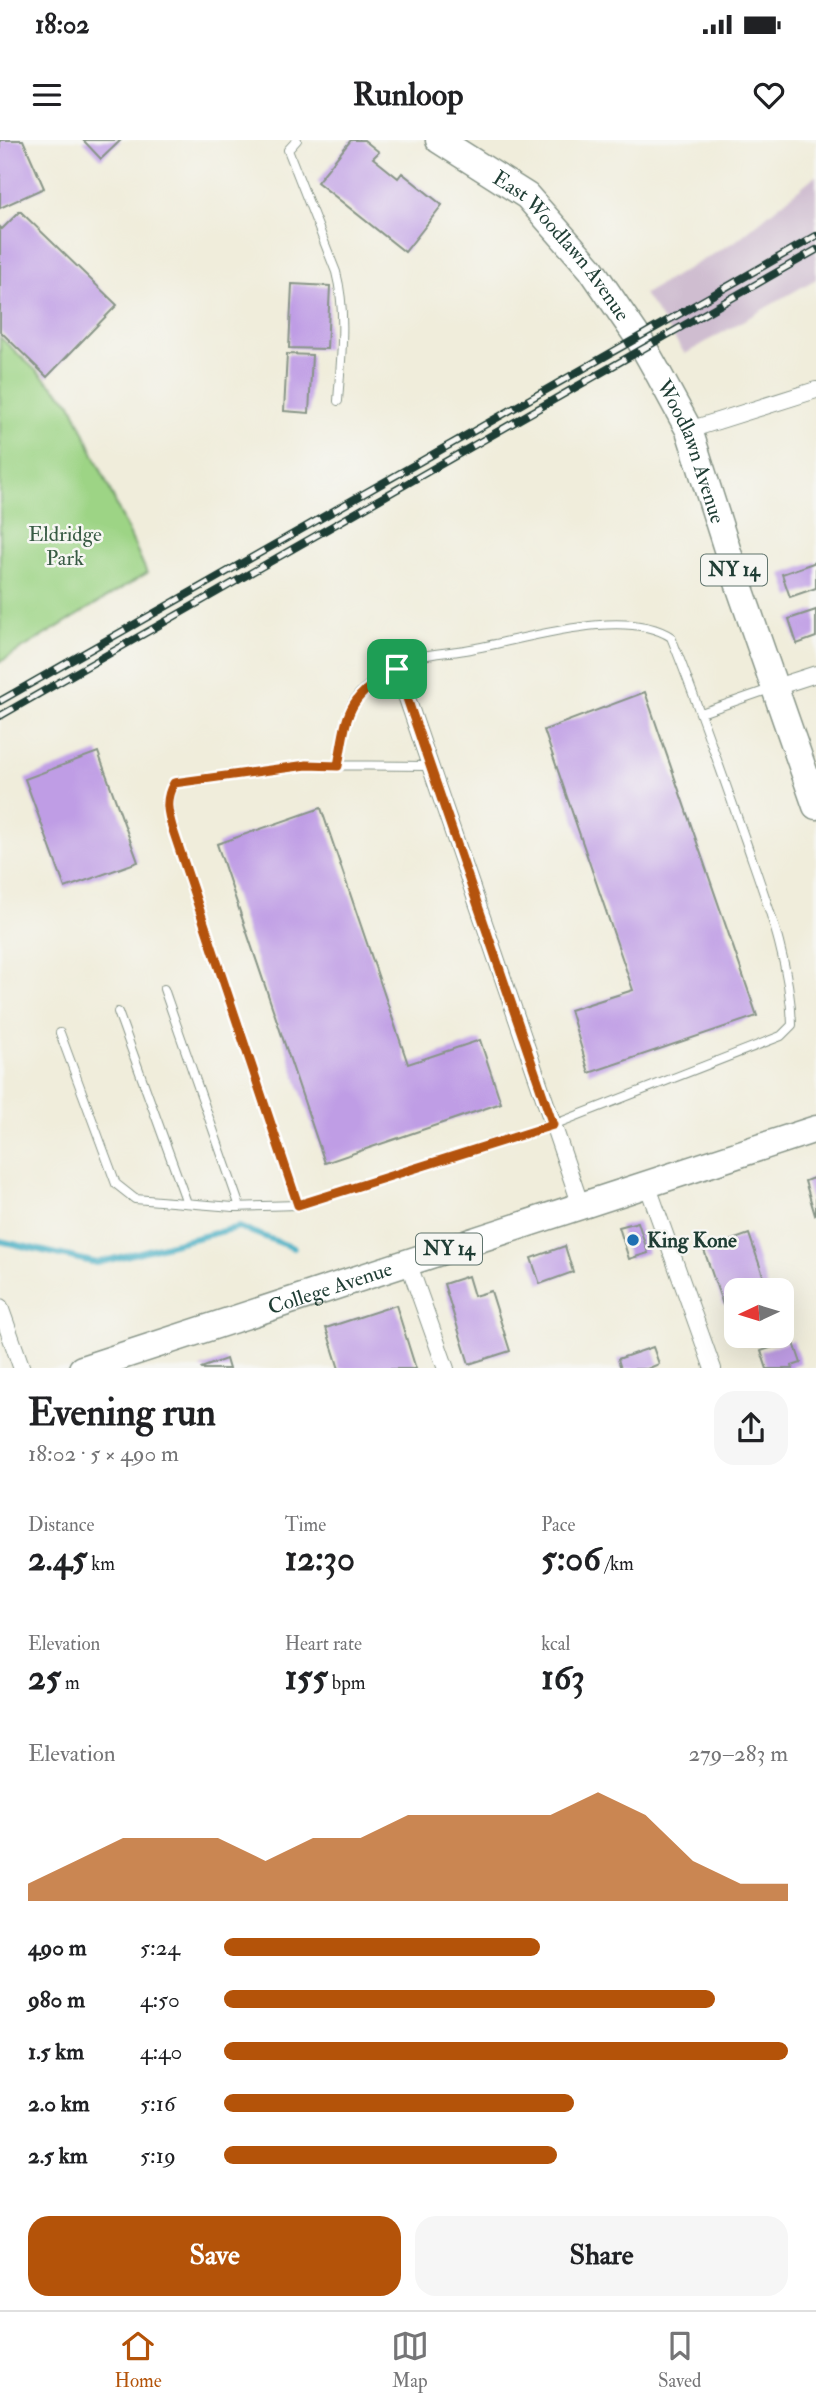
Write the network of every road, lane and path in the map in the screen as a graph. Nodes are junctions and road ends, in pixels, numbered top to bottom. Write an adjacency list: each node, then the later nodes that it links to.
1 (297, 140): 5 (lane)
2 (439, 140): 3 (main road, East Woodlawn Avenue / NY 14)
3 (639, 339): 6 (main road, Woodlawn Avenue / NY 14)
4 (816, 390): 6 (street)
5 (338, 401)
6 (689, 430): 9 (main road, Woodlawn Avenue / NY 14)
7 (397, 669): 10 (lane); 11 (lane); 12 (street)
8 (816, 674): 9 (street)
9 (776, 687): 10 (lane); 13 (main road, Woodlawn Avenue / NY 14)
10 (701, 713): 17 (lane)
11 (338, 766): 12 (lane); 21 (lane)
12 (430, 766): 17 (street)
13 (816, 806)
14 (164, 989): 23 (lane)
15 (118, 1012): 20 (lane)
16 (60, 1033): 20 (lane)
17 (553, 1125): 21 (lane); 22 (street)
18 (816, 1129): 19 (main road, College Avenue / NY 14)
19 (647, 1184): 22 (main road, College Avenue / NY 14); 29 (street)
20 (187, 1203): 23 (lane)
21 (298, 1205): 23 (lane)
22 (581, 1206): 24 (main road, College Avenue / NY 14)
23 (240, 1207)
24 (408, 1262): 27 (main road, College Avenue / NY 14); 28 (street)
25 (0, 1307): 26 (street)
26 (22, 1368)
27 (82, 1368)
28 (446, 1368)
29 (713, 1368)

